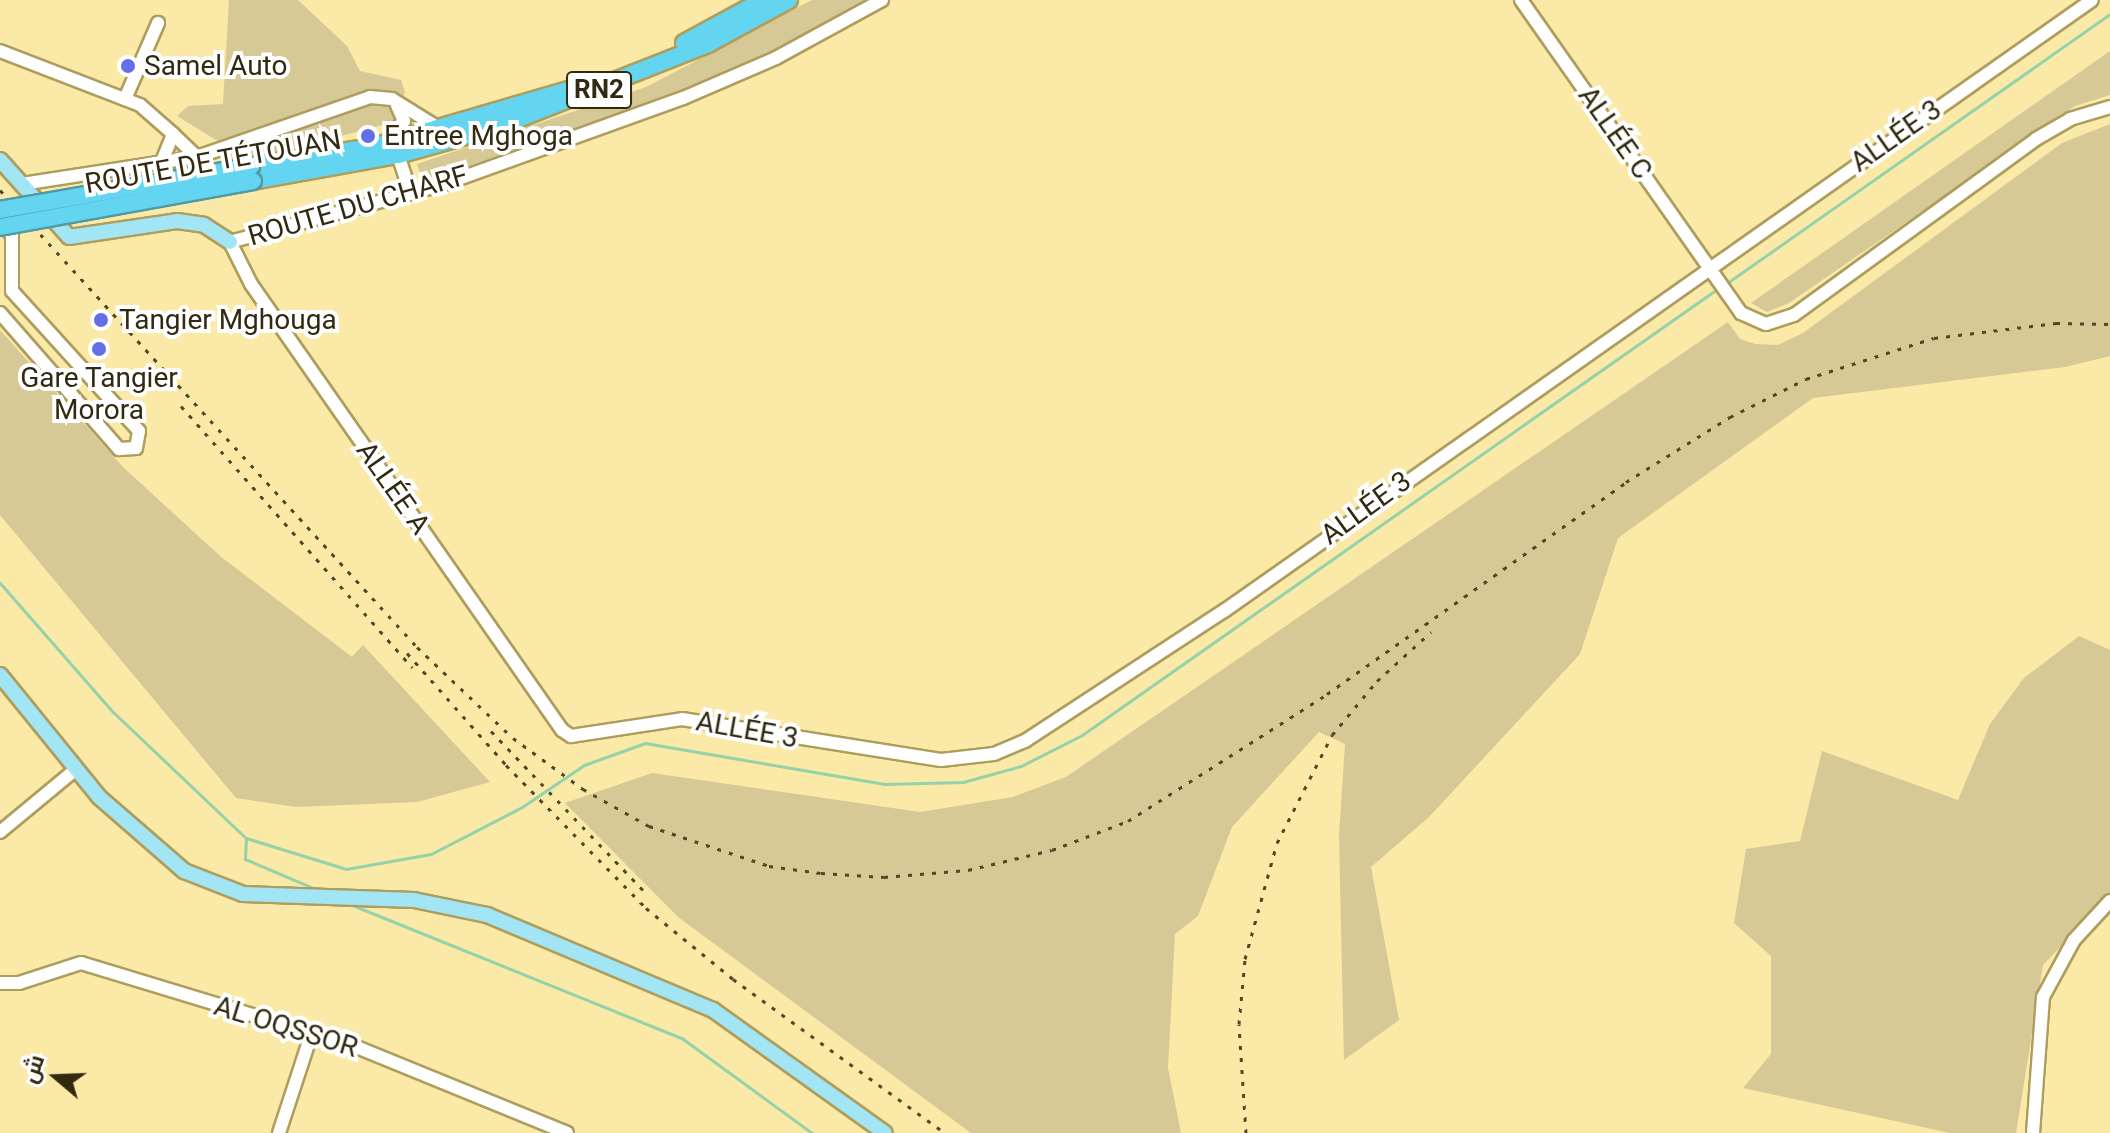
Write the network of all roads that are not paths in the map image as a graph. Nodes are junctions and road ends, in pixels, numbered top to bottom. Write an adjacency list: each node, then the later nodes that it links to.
1 (763, 0): 11 (highway, ROUTE DE TÉTOUAN / RN2)
2 (789, 0): 14 (highway, ROUTE DE TÉTOUAN / RN2)
3 (882, 0): 20 (street, ROUTE DU CHARF)
4 (1521, 0): 26 (street, ALLÉE C)
5 (2092, 0): 26 (street, ALLÉE 3)
6 (158, 23): 8 (street)
7 (0, 51): 8 (street)
8 (125, 99): 12 (street)
9 (392, 99): 11 (street); 13 (street); 15 (street)
10 (2110, 107): 26 (street, ALLÉE C)
11 (440, 129): 13 (highway, ROUTE DE TÉTOUAN / RN2)
12 (173, 134): 15 (street); 17 (street)
13 (373, 147): 18 (highway, ROUTE DE TÉTOUAN / RN2)
14 (398, 155): 18 (highway, ROUTE DE TÉTOUAN / RN2); 20 (street)
15 (197, 157): 17 (street)
16 (0, 160): 19 (main road)
17 (161, 164): 19 (street)
18 (252, 173): 21 (highway, ROUTE DE TÉTOUAN / RN2, bridge); 22 (highway, ROUTE DE TÉTOUAN / RN2, bridge)
19 (22, 184): 23 (main road)
20 (411, 194): 23 (street, ROUTE DU CHARF)
21 (0, 210)
22 (0, 224): 24 (street)
23 (230, 242): 31 (street, ALLÉE A)
24 (11, 254): 25 (street); 27 (street)
25 (0, 265)
26 (1709, 270): 31 (street, ALLÉE 3)
27 (12, 291): 28 (street); 29 (street)
28 (0, 307)
29 (0, 313)
30 (0, 675): 32 (main road)
31 (562, 730)
32 (75, 770): 33 (street); 39 (main road)
33 (0, 832)
34 (2110, 901): 40 (street)
35 (0, 983): 36 (street, AL OQSSOR)
36 (311, 1035): 37 (street); 38 (street, AL OQSSOR)
37 (279, 1133)
38 (567, 1133)
39 (885, 1133)
40 (2033, 1133)

